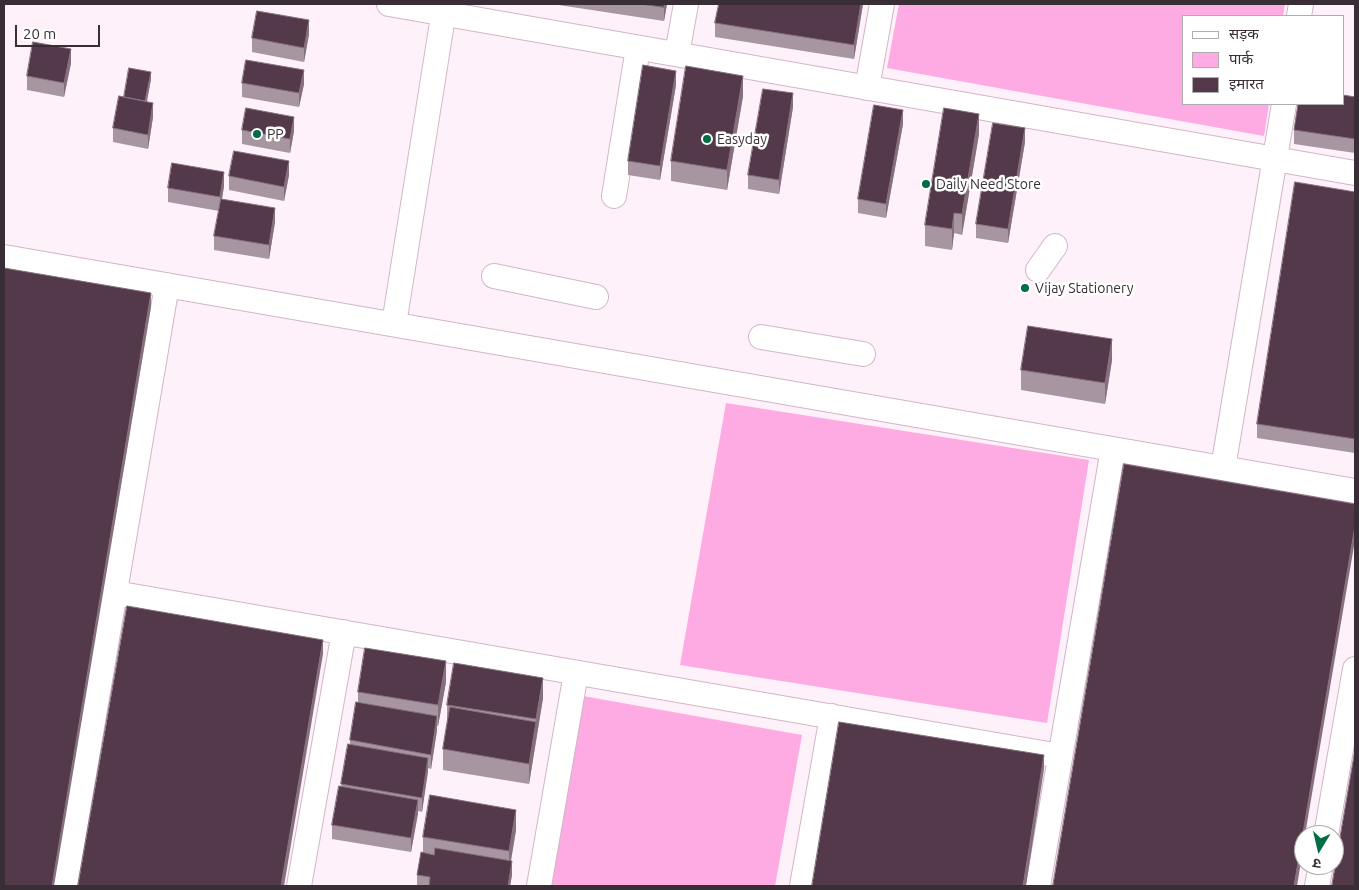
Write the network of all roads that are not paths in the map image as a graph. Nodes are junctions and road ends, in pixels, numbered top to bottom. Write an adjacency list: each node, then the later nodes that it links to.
1 (388, 4): 4 (street)
2 (686, 4): 6 (street)
3 (882, 4): 7 (street)
4 (444, 9): 5 (street); 18 (street)
5 (638, 48): 6 (street); 11 (street)
6 (677, 54): 7 (street)
7 (867, 88): 9 (street)
8 (1284, 105): 9 (street)
9 (1275, 159): 10 (street); 22 (street)
10 (1355, 173)
11 (614, 196)
12 (1055, 246): 14 (street)
13 (4, 257): 16 (street)
14 (1038, 270)
15 (494, 276): 17 (street)
16 (168, 285): 18 (street); 24 (street)
17 (596, 297)
18 (394, 324): 21 (street)
19 (761, 337): 20 (street)
20 (863, 354)
21 (1113, 449): 22 (street); 29 (street)
22 (1223, 468): 23 (street)
23 (1355, 490)
24 (115, 593): 25 (street); 31 (street)
25 (344, 632): 27 (street); 32 (street)
26 (1355, 669): 30 (street)
27 (576, 673): 28 (street); 33 (street)
28 (832, 716): 29 (street); 34 (street)
29 (1060, 756): 35 (street)
30 (1328, 825)
31 (65, 886)
32 (299, 886)
33 (539, 886)
34 (802, 886)
35 (1038, 886)

